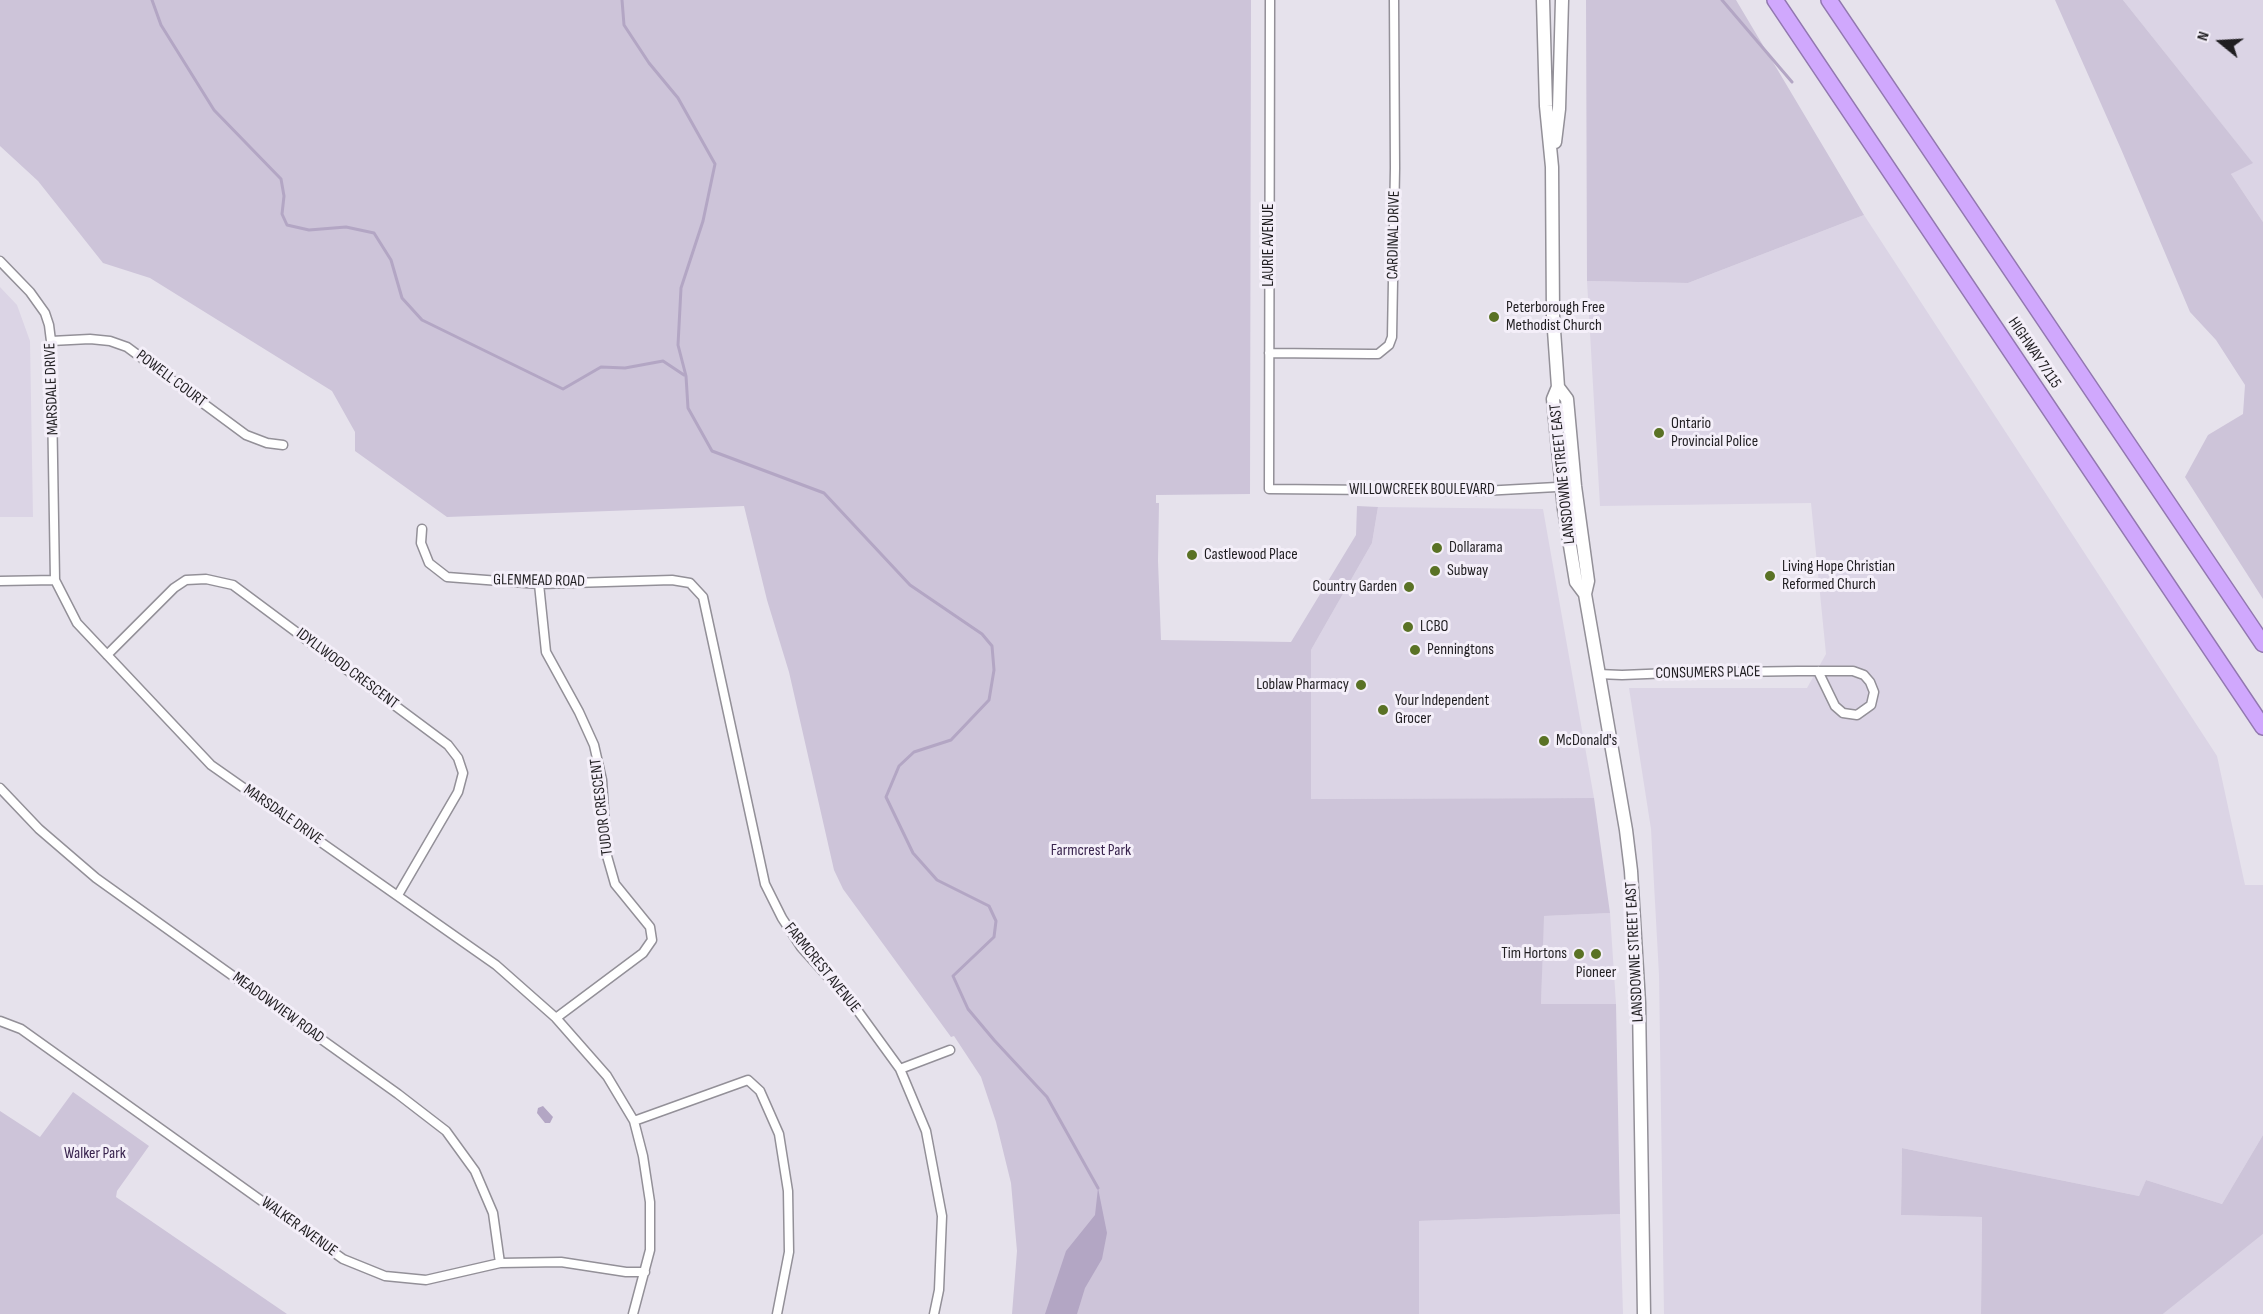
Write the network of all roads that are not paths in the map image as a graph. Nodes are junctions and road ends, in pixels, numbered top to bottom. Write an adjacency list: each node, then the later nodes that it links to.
1 (1270, 0): 12 (street, LAURIE AVENUE)
2 (1394, 0): 12 (street, CARDINAL DRIVE)
3 (1543, 0): 9 (main road, LANSDOWNE STREET EAST)
4 (1557, 0): 8 (main road)
5 (1562, 0): 8 (main road, LANSDOWNE STREET EAST)
6 (1775, 0): 28 (highway, HIGHWAY 7/115)
7 (1829, 0): 24 (highway, HIGHWAY 7/115)
8 (1561, 36): 9 (main road, LANSDOWNE STREET EAST)
9 (1552, 167): 13 (main road, LANSDOWNE STREET EAST)
10 (0, 261): 11 (street, MARSDALE DRIVE)
11 (51, 341): 14 (street, POWELL COURT); 19 (street, MARSDALE DRIVE)
12 (1269, 353): 17 (street, LAURIE AVENUE)
13 (1558, 387): 15 (main road, LANSDOWNE STREET EAST); 16 (main road, LANSDOWNE STREET EAST)
14 (283, 445)
15 (1575, 486): 16 (street, WILLOWCREEK BOULEVARD); 23 (main road, LANSDOWNE STREET EAST)
16 (1562, 488): 17 (street, WILLOWCREEK BOULEVARD); 23 (main road, LANSDOWNE STREET EAST)
17 (1269, 489)
18 (422, 530): 22 (street, GLENMEAD ROAD)
19 (55, 580): 20 (street); 25 (street, MARSDALE DRIVE)
20 (0, 581)
21 (690, 583): 22 (street, GLENMEAD ROAD); 34 (street, FARMCREST AVENUE)
22 (539, 584): 31 (street, TUDOR CRESCENT)
23 (1585, 594): 27 (main road, LANSDOWNE STREET EAST)
24 (2263, 644)
25 (107, 655): 30 (street, MARSDALE DRIVE); 30 (street, IDYLLWOOD CRESCENT)
26 (1818, 671): 26 (street, CONSUMERS PLACE); 27 (street, CONSUMERS PLACE)
27 (1598, 674): 41 (main road, LANSDOWNE STREET EAST)
28 (2263, 727)
29 (0, 788): 36 (street, MEADOWVIEW ROAD)
30 (398, 896): 31 (street, MARSDALE DRIVE)
31 (556, 1018): 35 (street, MARSDALE DRIVE)
32 (0, 1021): 36 (street, WALKER AVENUE)
33 (950, 1050): 34 (street)
34 (900, 1069): 40 (street, FARMCREST AVENUE)
35 (634, 1121): 37 (street, MARSDALE DRIVE); 39 (street)
36 (500, 1263): 37 (street, WALKER AVENUE)
37 (645, 1272): 38 (street, MARSDALE DRIVE)
38 (633, 1314)
39 (777, 1314)
40 (934, 1314)
41 (1644, 1314)

